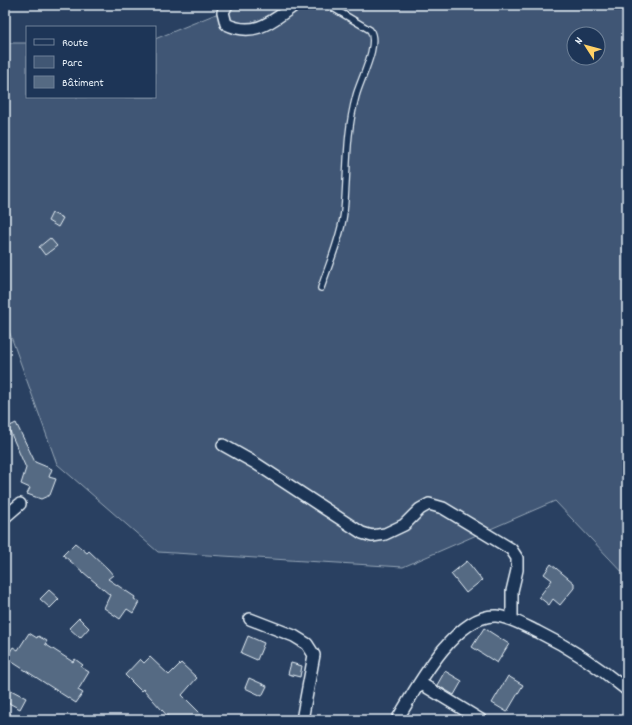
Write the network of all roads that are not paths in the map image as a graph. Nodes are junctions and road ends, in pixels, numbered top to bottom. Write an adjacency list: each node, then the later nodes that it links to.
1 (227, 5): 2 (street)
2 (295, 5)
3 (328, 5): 4 (lane)
4 (321, 288)
5 (223, 445): 9 (street)
6 (20, 504): 7 (street)
7 (5, 517)
8 (250, 619): 12 (street)
9 (512, 620): 10 (street); 11 (street)
10 (420, 683): 13 (street); 14 (street)
11 (627, 690)
12 (302, 720)
13 (397, 720)
14 (481, 720)

